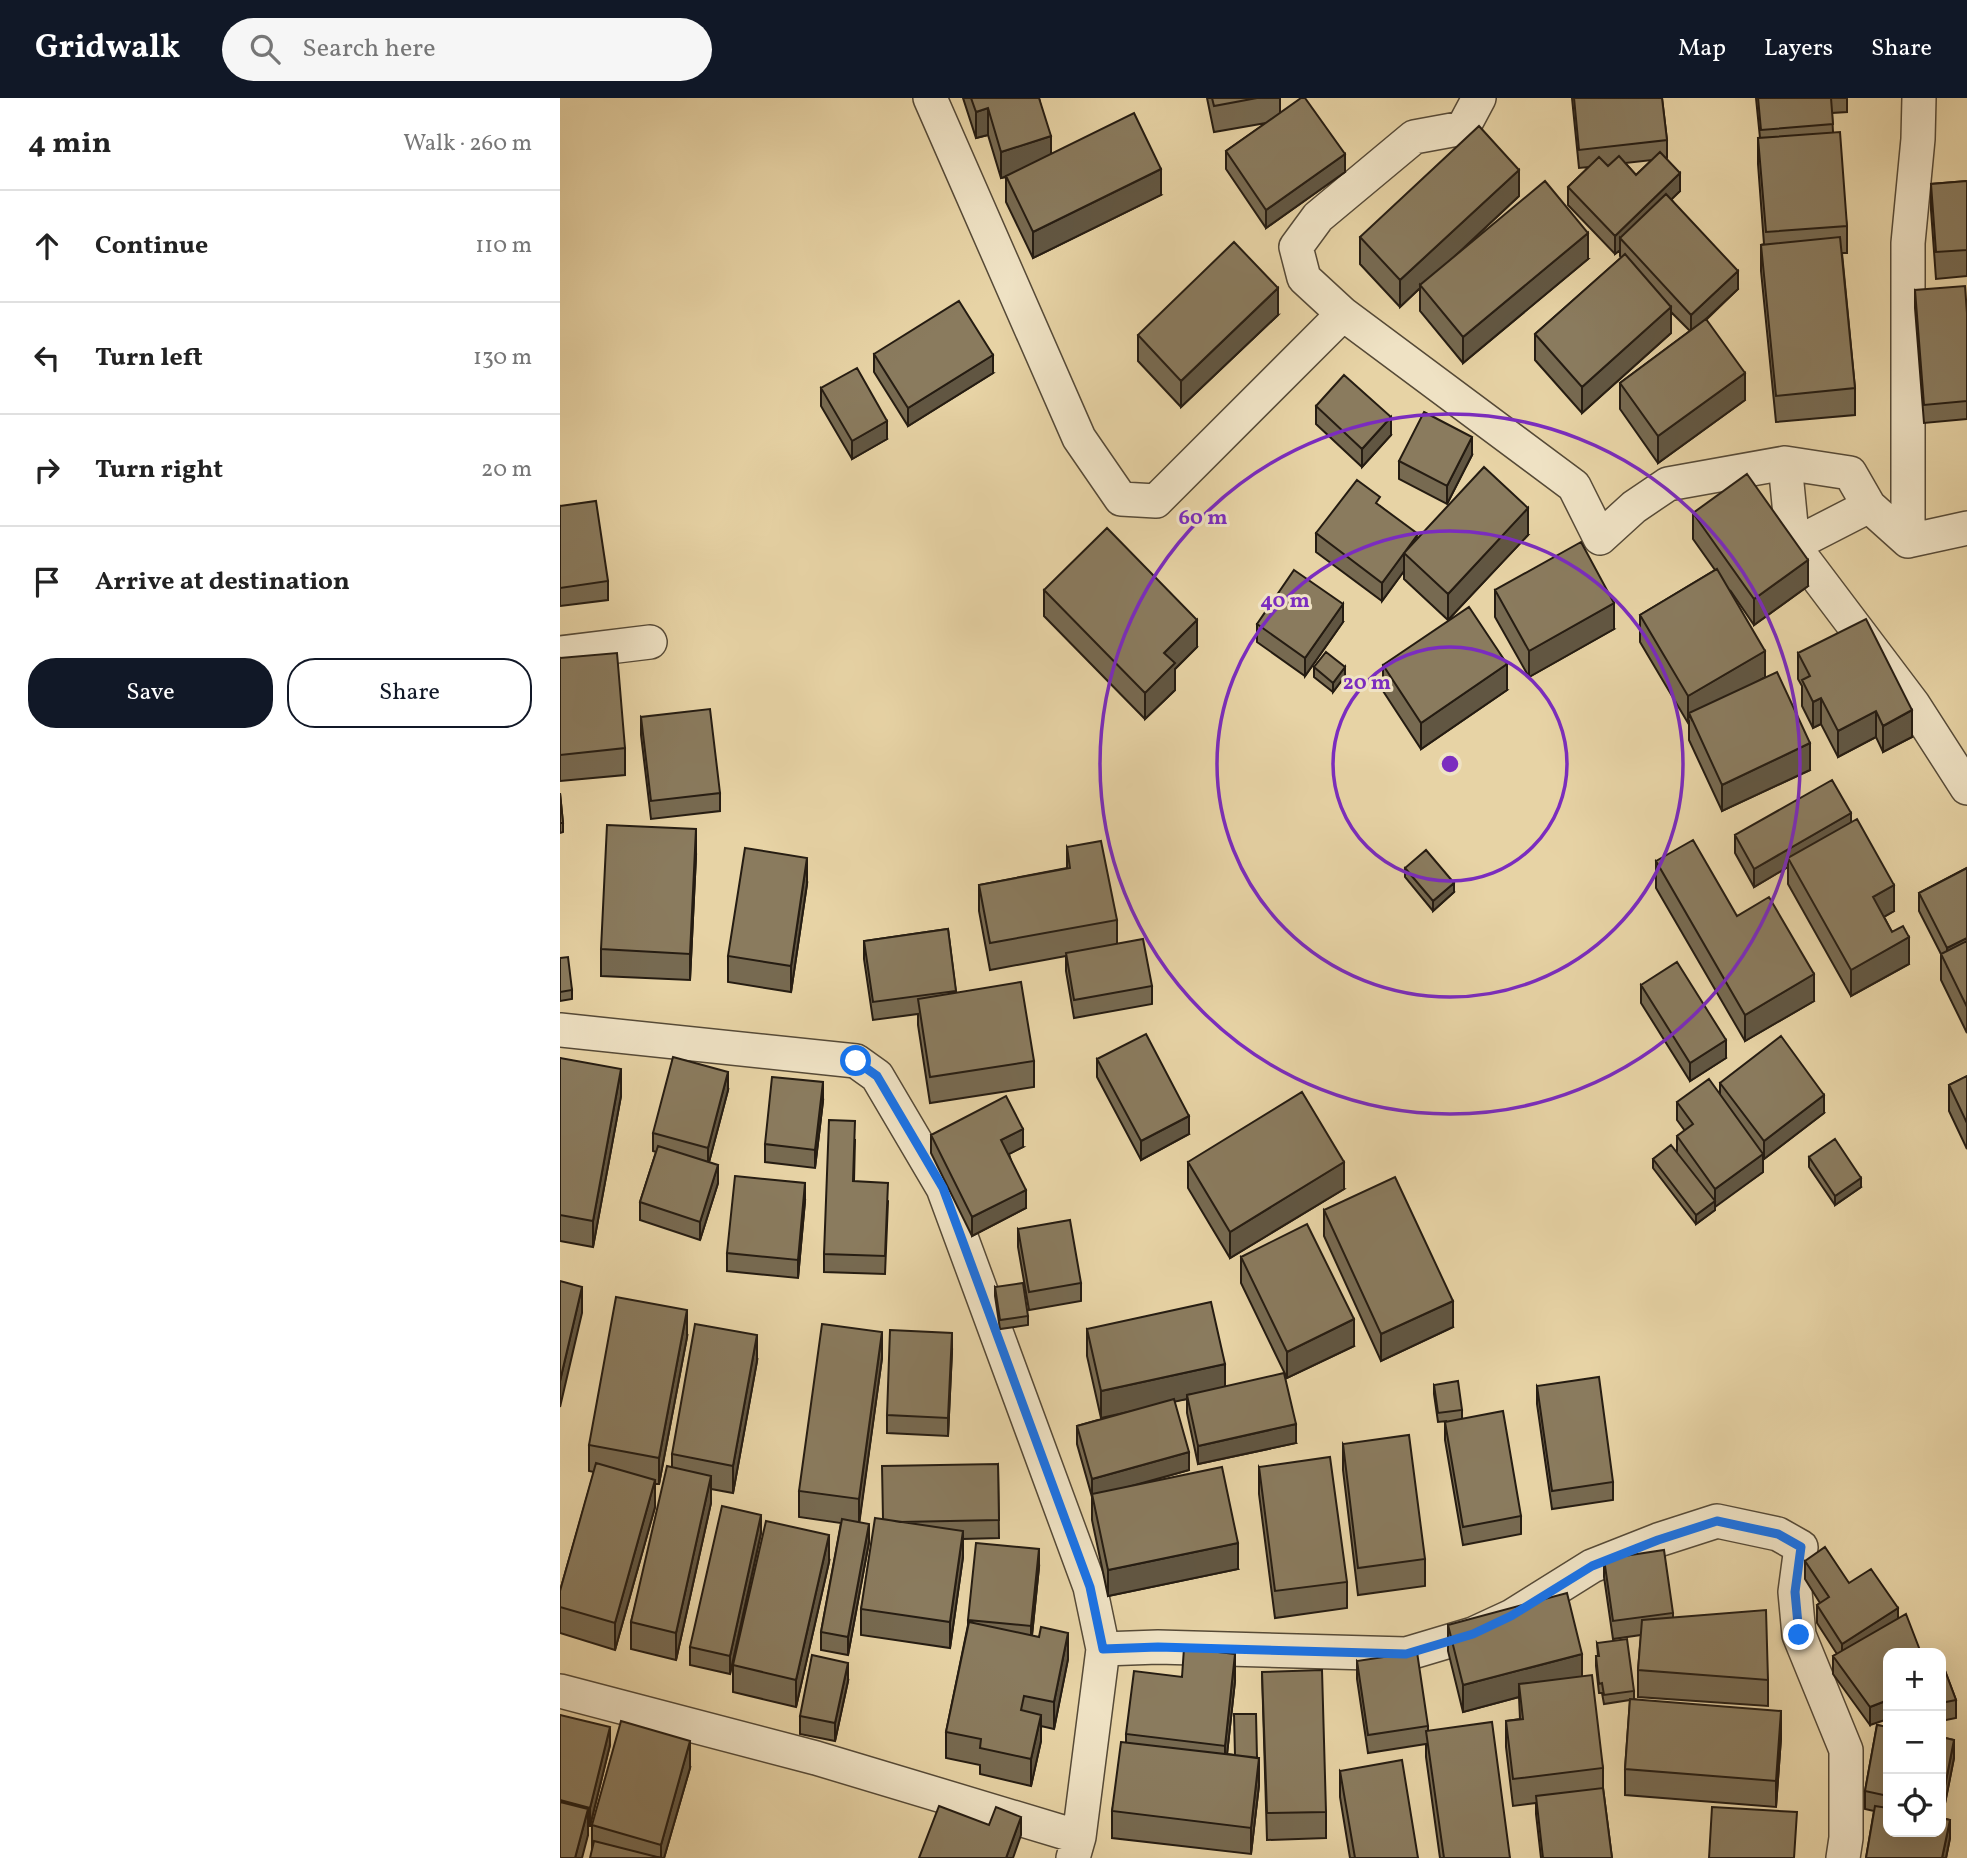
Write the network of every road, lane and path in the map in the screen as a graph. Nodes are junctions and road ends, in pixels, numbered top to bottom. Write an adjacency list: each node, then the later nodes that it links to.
1 (930, 98): 4 (street)
2 (1479, 98): 4 (street)
3 (1919, 98): 8 (street)
4 (1343, 314): 5 (street)
5 (1785, 463): 6 (street); 9 (street)
6 (1869, 506): 8 (street); 9 (street)
7 (1967, 528): 8 (street)
8 (1908, 541)
9 (1793, 545): 12 (street)
10 (650, 642): 11 (street)
11 (560, 653)
12 (1967, 788)
13 (560, 1030): 14 (street)
14 (1103, 1649): 16 (street); 17 (street)
15 (560, 1691): 16 (street)
16 (1076, 1847)
17 (1843, 1858)

